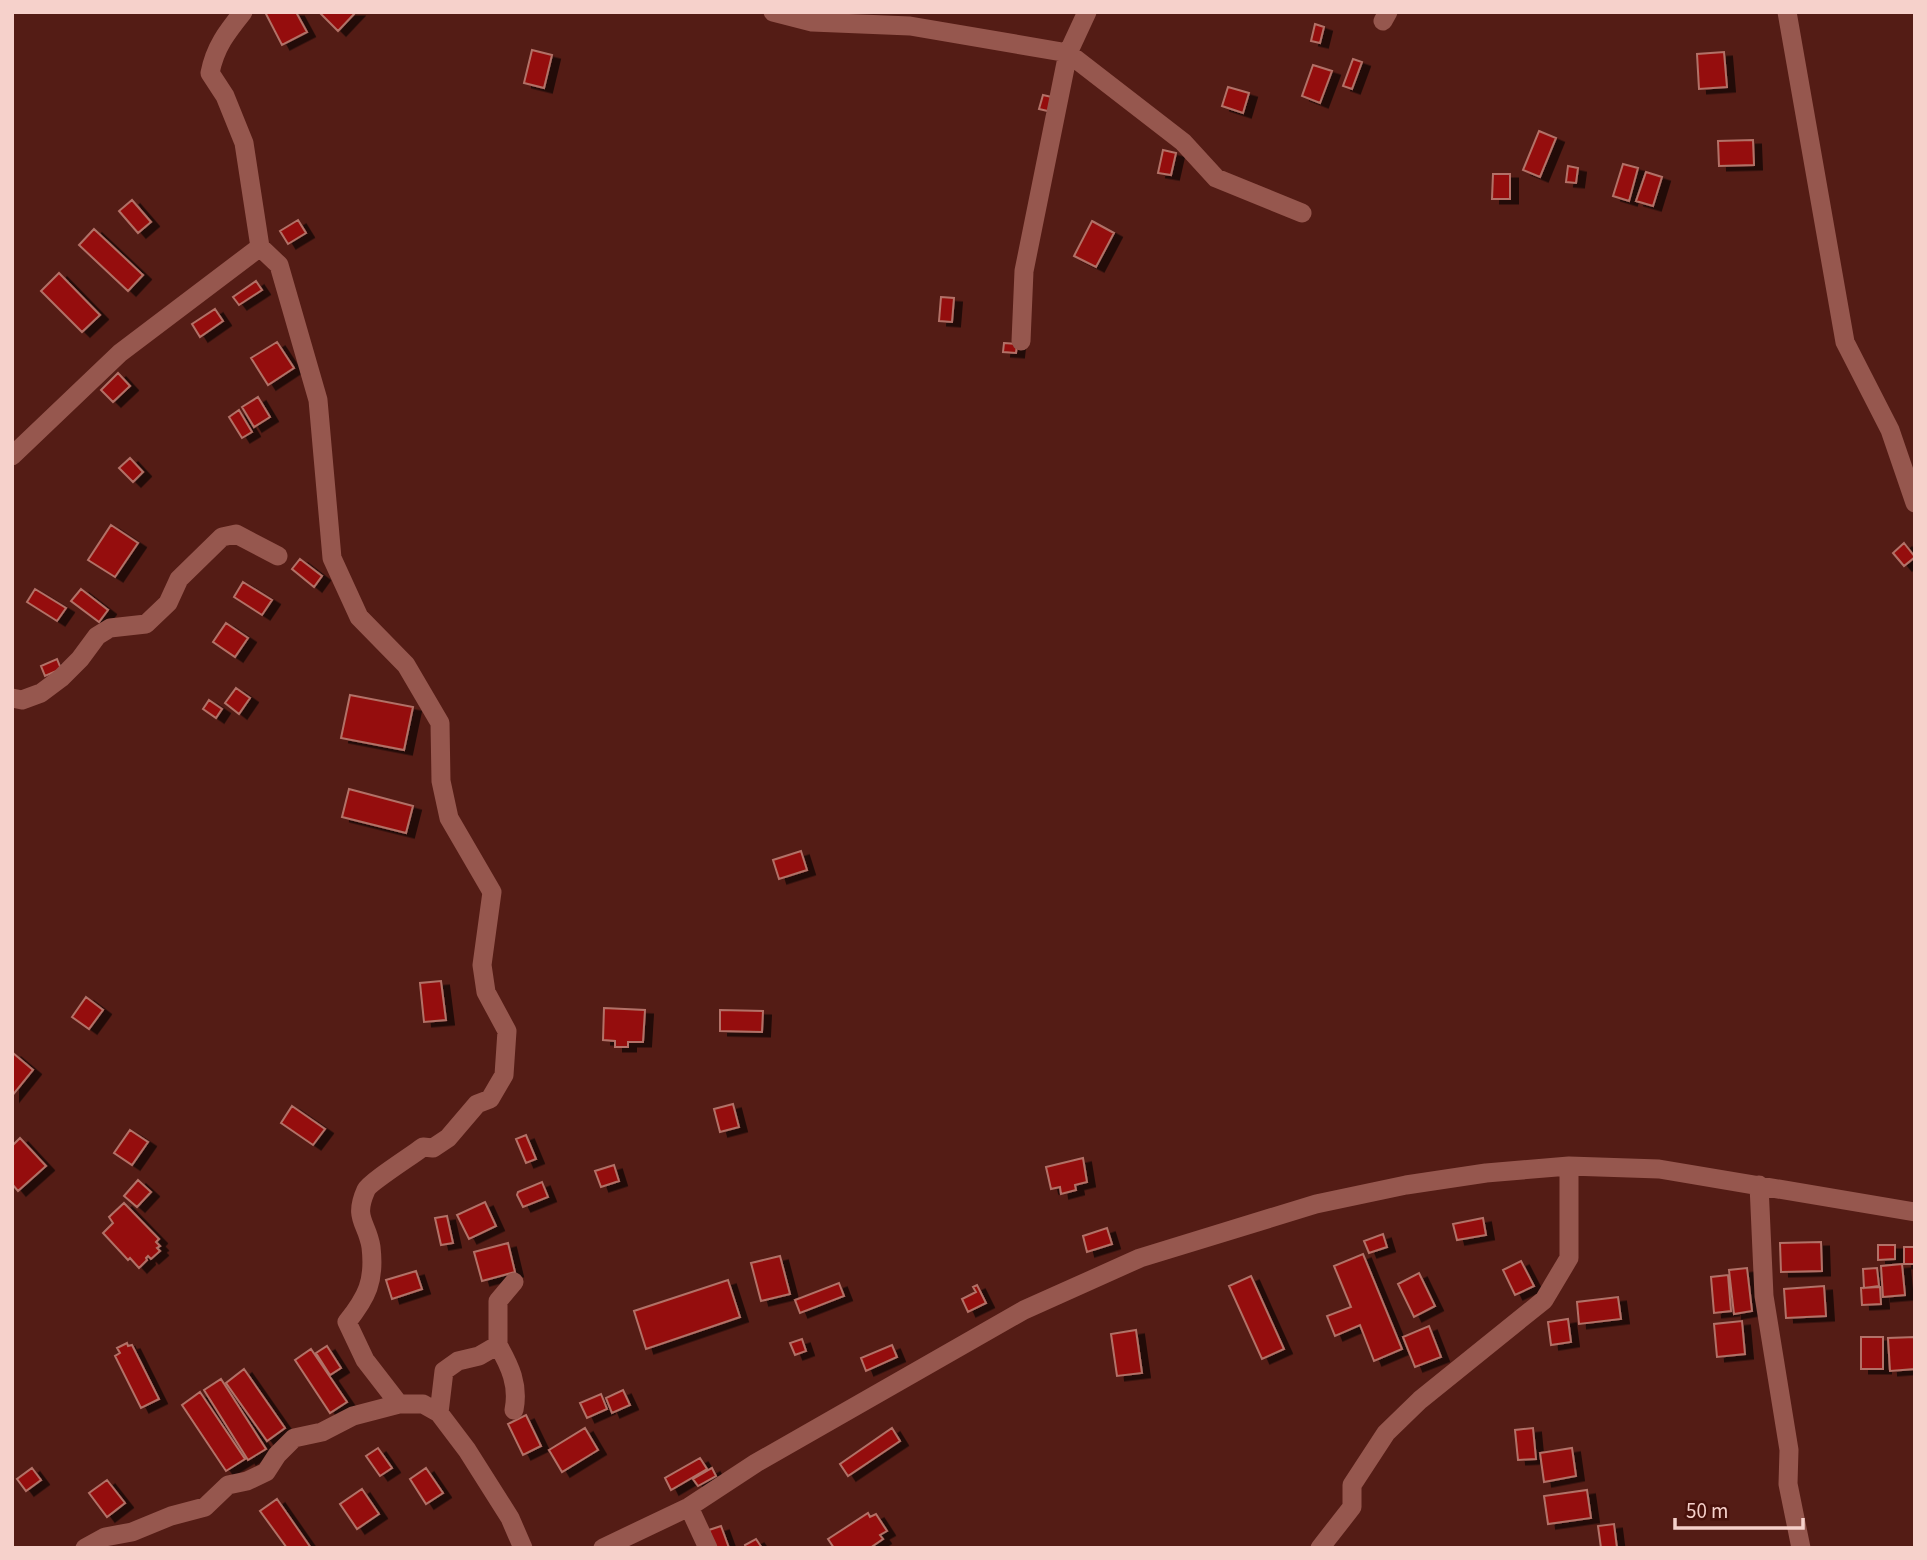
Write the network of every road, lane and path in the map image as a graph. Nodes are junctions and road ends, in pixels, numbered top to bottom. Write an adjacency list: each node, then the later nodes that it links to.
1 (243, 12): 7 (street)
2 (773, 12): 5 (street)
3 (1087, 12): 5 (street)
4 (1787, 12): 10 (street)
5 (1068, 53): 6 (street); 8 (street)
6 (1302, 213)
7 (260, 247): 9 (street); 18 (street)
8 (1021, 341)
9 (12, 456)
10 (1915, 503)
11 (278, 556): 12 (street)
12 (12, 698)
13 (1569, 1166): 14 (street); 21 (street); 26 (street)
14 (1759, 1185): 15 (street); 27 (street)
15 (1915, 1212)
16 (513, 1282): 17 (street)
17 (498, 1345): 19 (street); 20 (street)
18 (399, 1404): 20 (street); 22 (street)
19 (514, 1410)
20 (439, 1413): 23 (street)
21 (689, 1507): 24 (street); 25 (street)
22 (86, 1548)
23 (523, 1548)
24 (603, 1548)
25 (708, 1548)
26 (1320, 1548)
27 (1801, 1548)

